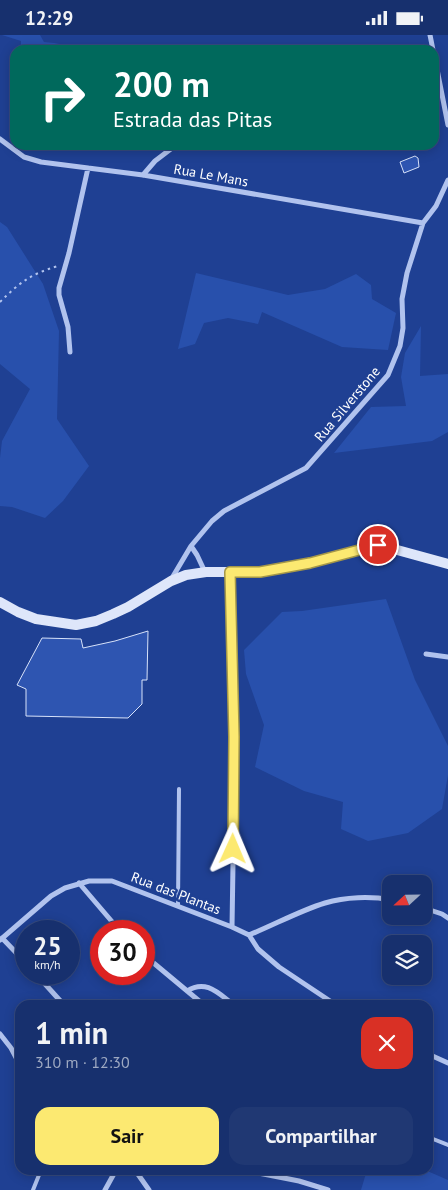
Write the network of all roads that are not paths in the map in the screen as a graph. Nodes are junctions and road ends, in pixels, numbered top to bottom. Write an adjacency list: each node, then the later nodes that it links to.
1 (439, 79): 2 (street)
2 (448, 125)
3 (15, 150): 5 (street, Rua Le Mans)
4 (169, 150): 6 (street)
5 (88, 168): 6 (street, Rua Le Mans); 9 (street)
6 (143, 175): 8 (street, Rua Le Mans)
7 (448, 180): 8 (street, Rua Silverstone)
8 (423, 223): 10 (street, Rua Silverstone)
9 (70, 352)
10 (191, 546): 12 (street); 14 (street, Rua Silverstone)
11 (448, 564): 13 (street)
12 (206, 572): 13 (street); 14 (street)
13 (230, 572): 25 (street)
14 (171, 581): 15 (street)
15 (0, 602)
16 (426, 654): 17 (street)
17 (448, 657)
18 (179, 789): 21 (lane)
19 (78, 883): 21 (street, Rua das Plantas); 24 (street); 27 (street, Rua das Plantas)
20 (382, 899): 26 (street)
21 (178, 906): 25 (street, Rua das Plantas)
22 (432, 911): 23 (street)
23 (448, 918)
24 (110, 920)
25 (232, 927): 26 (street, Rua das Plantas)
26 (248, 935): 35 (street, Rua das Plantas)
27 (1, 939): 28 (street)
28 (15, 952)
29 (155, 964): 31 (street)
30 (46, 985): 32 (street)
31 (187, 991): 33 (street); 34 (street)
32 (59, 1000)
33 (198, 1000)
34 (227, 1000)
35 (328, 1000)
36 (0, 1034): 37 (street)
37 (15, 1054)
38 (433, 1056): 39 (street)
39 (448, 1063)
40 (433, 1139): 41 (lane)
41 (448, 1145)
42 (39, 1175): 46 (lane)
43 (113, 1175): 47 (street)
44 (138, 1175): 48 (street)
45 (267, 1175): 49 (street)
46 (33, 1190)
47 (105, 1190)
48 (149, 1190)
49 (328, 1190)

